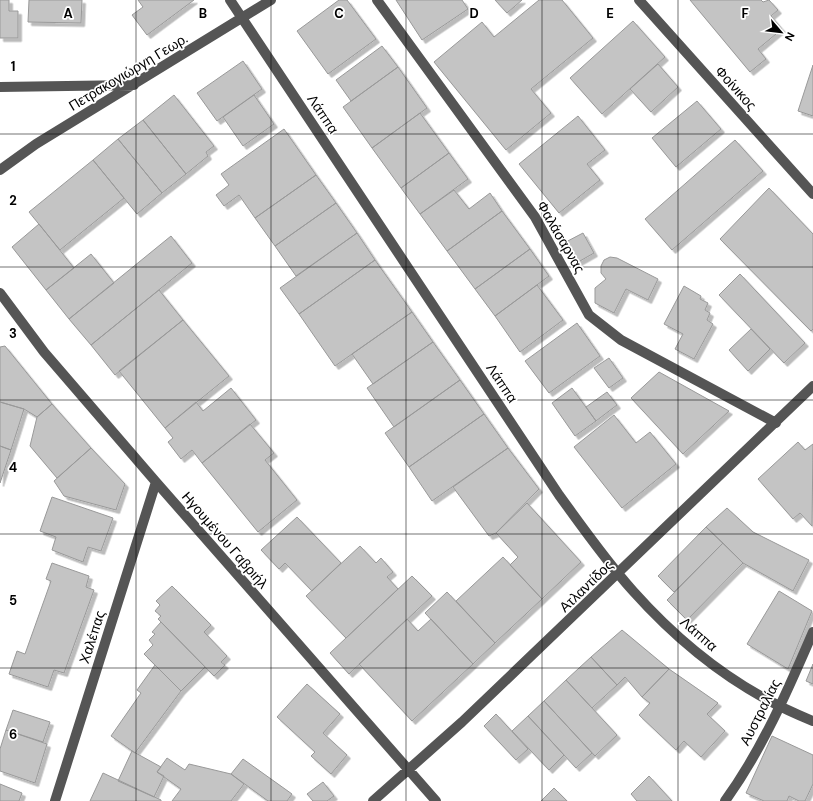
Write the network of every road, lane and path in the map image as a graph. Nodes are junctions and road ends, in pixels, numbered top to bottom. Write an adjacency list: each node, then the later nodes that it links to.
1 (230, 0): 5 (street, Λάππα)
2 (271, 0): 5 (street, Πετρακογιώργη Γεωρ.)
3 (377, 0): 12 (street, Φαλάσαρνας)
4 (639, 0): 9 (street, Φοίνικος)
5 (243, 18): 6 (street, Πετρακογιώργη Γεωρ.); 14 (street, Λάππα)
6 (134, 84): 7 (street); 8 (street, Πετρακογιώργη Γεωρ.)
7 (0, 87)
8 (0, 170)
9 (813, 194)
10 (0, 293): 13 (street, Ηγουμένου Γαβριήλ)
11 (813, 386): 12 (street, Ατλαντίδος)
12 (776, 423): 14 (street, Ατλαντίδος)
13 (156, 482): 18 (street, Ηγουμένου Γαβριήλ); 19 (street, Χαλέπας)
14 (618, 574): 16 (street, Λάππα); 18 (street, Ατλαντίδος)
15 (813, 632): 16 (street, Αυστραλίας)
16 (779, 707): 17 (street, Λάππα); 22 (street, Αυστραλίας)
17 (813, 721)
18 (409, 769): 20 (street, Ατλαντίδος); 21 (street, Ηγουμένου Γαβριήλ)
19 (55, 801)
20 (373, 801)
21 (436, 801)
22 (725, 801)

